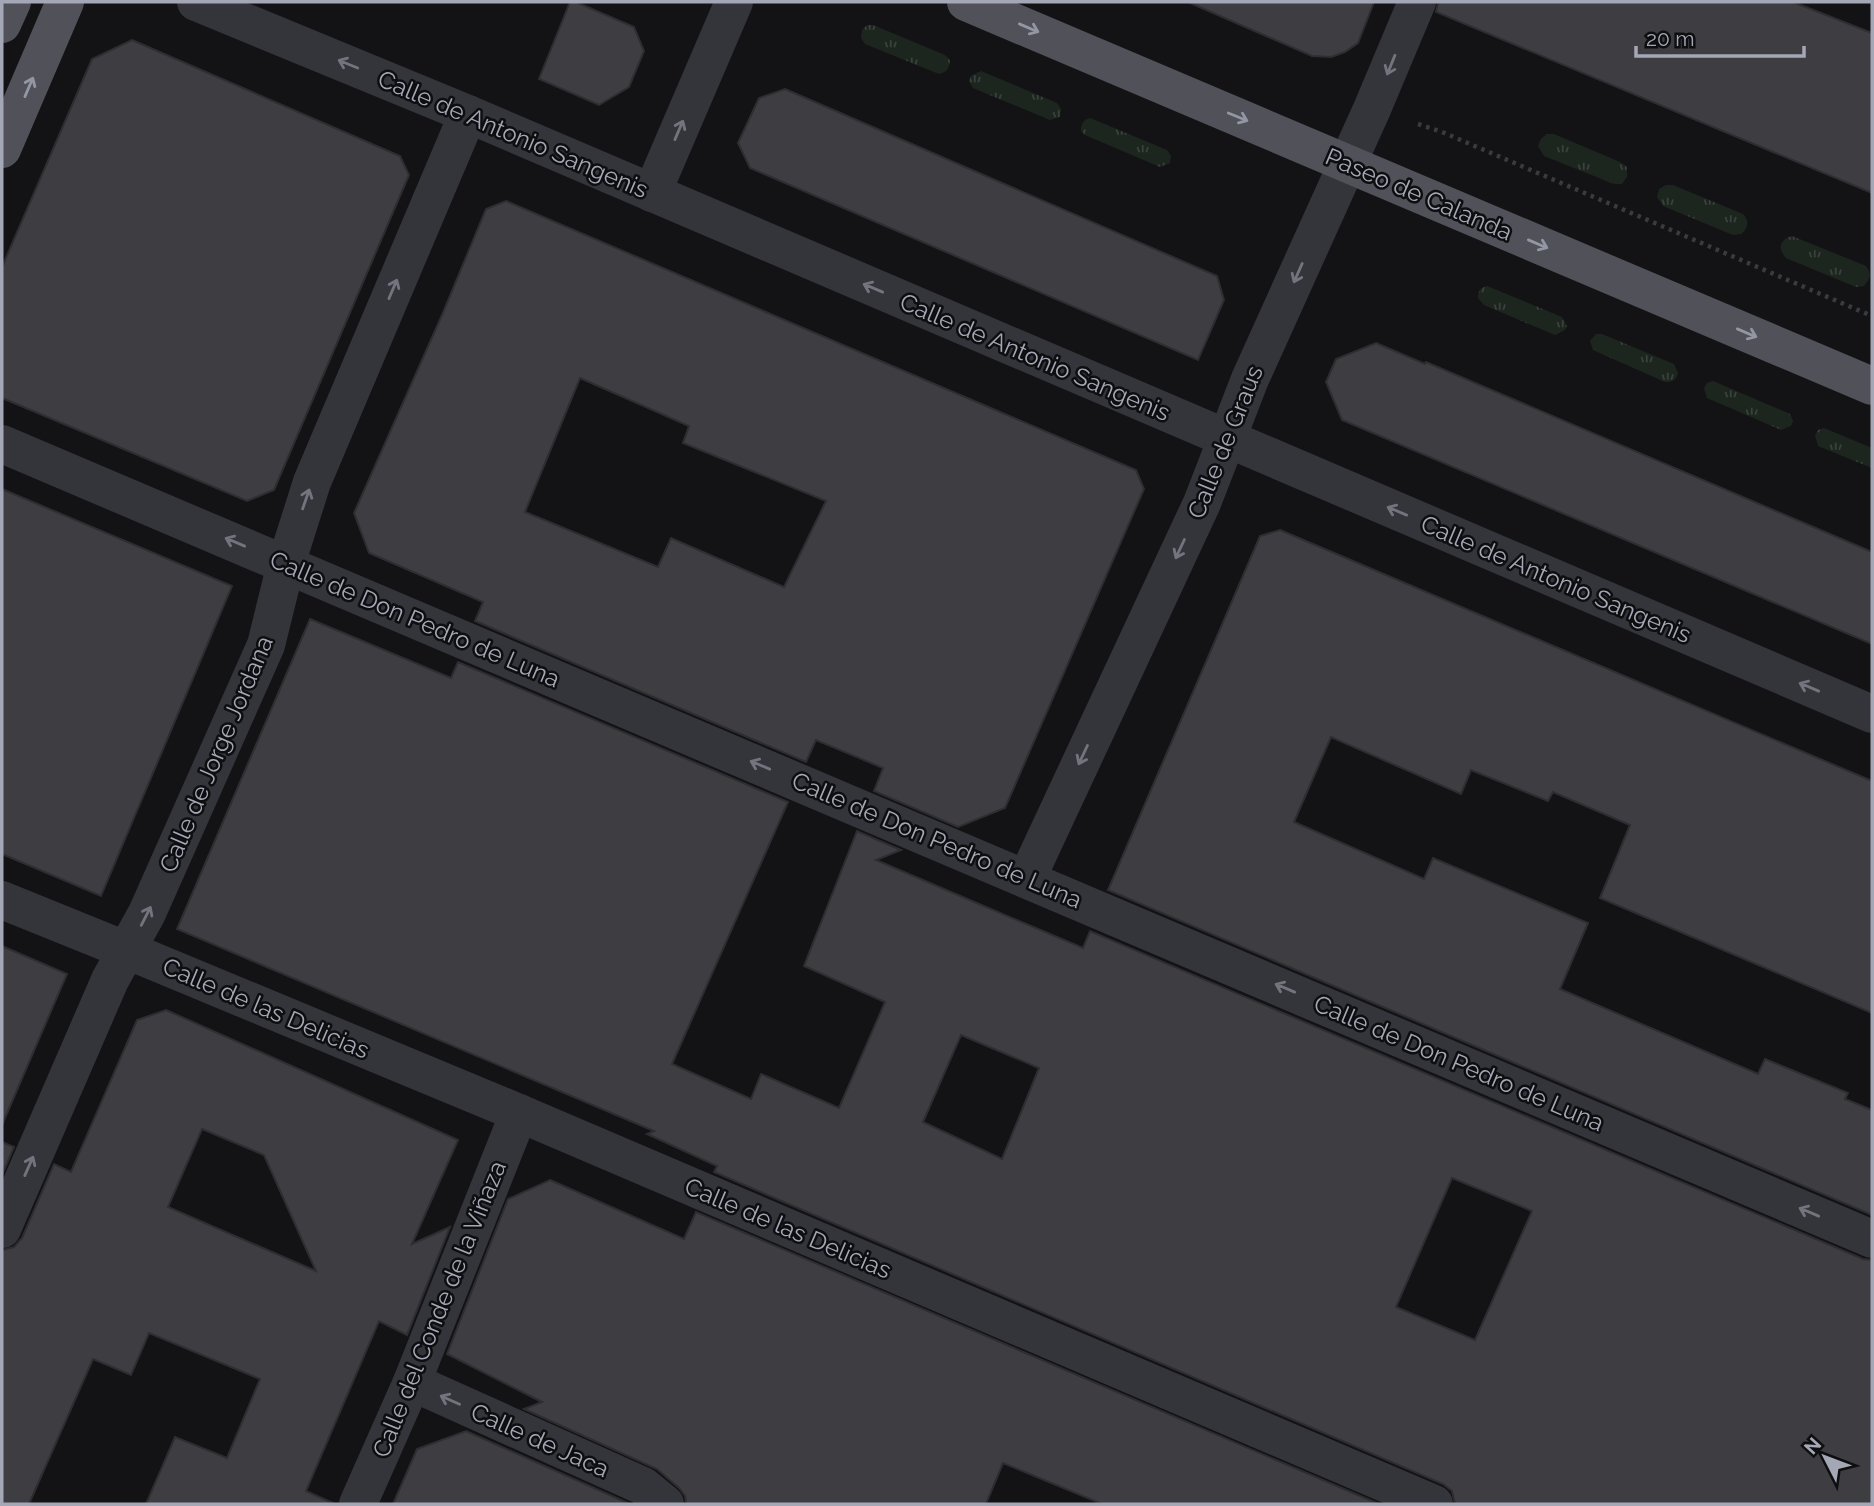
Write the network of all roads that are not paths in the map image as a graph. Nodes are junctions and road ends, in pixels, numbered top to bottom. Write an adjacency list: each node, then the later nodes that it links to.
1 (12, 2): 7 (main road)
2 (65, 2): 9 (main road, one-way to 2)
3 (196, 2): 8 (street, Calle de Antonio Sangenis, one-way to 3)
4 (734, 2): 11 (street, one-way to 4)
5 (966, 2): 10 (main road, Paseo de Calanda, one-way to 10)
6 (1416, 2): 10 (street, Calle de Graus, one-way to 10)
7 (2, 24)
8 (468, 114): 11 (street, Calle de Antonio Sangenis); 15 (street, Calle de Jorge Jordana, one-way to 8)
9 (2, 149)
10 (1348, 163): 12 (main road, Paseo de Calanda, one-way to 12); 13 (street, Calle de Graus, one-way to 13)
11 (652, 193): 13 (street, Calle de Antonio Sangenis, one-way to 11)
12 (1872, 386)
13 (1227, 439): 16 (street, Calle de Antonio Sangenis, one-way to 13); 17 (street, Calle de Graus, one-way to 17)
14 (2, 444): 15 (street, Calle de Don Pedro de Luna, one-way to 14)
15 (286, 564): 17 (street, Calle de Don Pedro de Luna, one-way to 15); 20 (street, Calle de Jorge Jordana, one-way to 15)
16 (1872, 714)
17 (1027, 878): 21 (street, Calle de Don Pedro de Luna, one-way to 17)
18 (2, 900): 19 (street, Calle de las Delicias)
19 (519, 1113): 22 (street, Calle del Conde de la Viñaza); 25 (street, Calle de las Delicias)
20 (2, 1229)
21 (1872, 1239)
22 (412, 1382): 23 (street, Calle del Conde de la Viñaza); 24 (street, Calle de Jaca, one-way to 22)
23 (358, 1504)
24 (665, 1504)
25 (1434, 1504)

